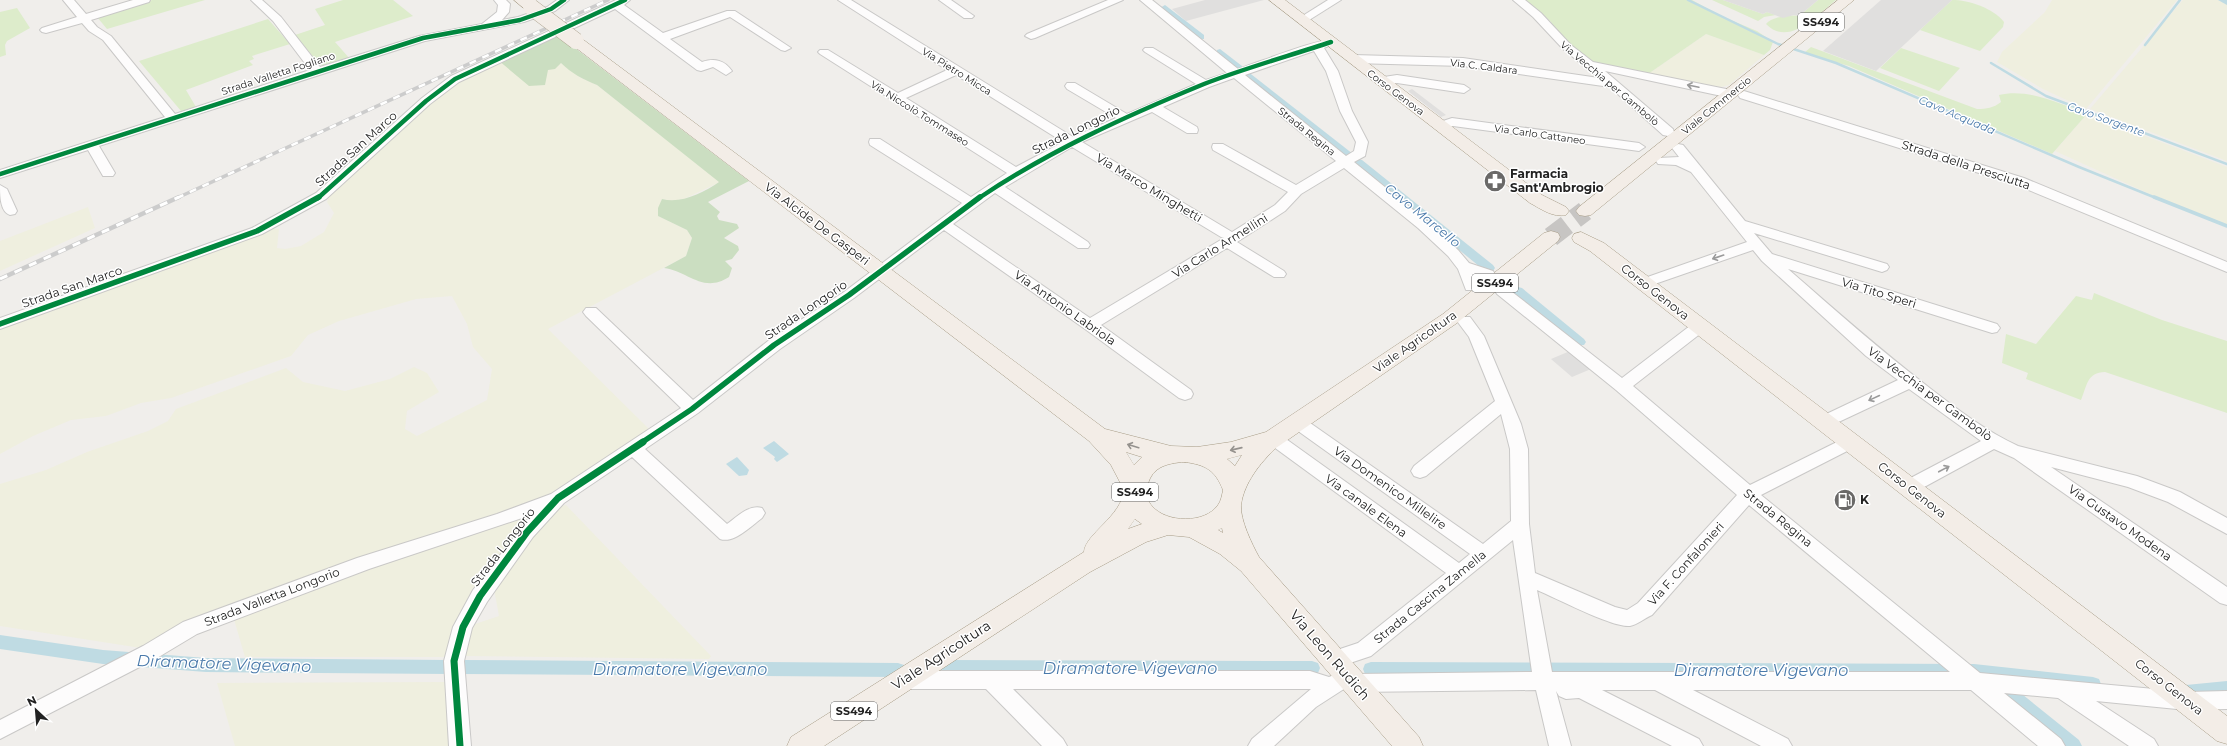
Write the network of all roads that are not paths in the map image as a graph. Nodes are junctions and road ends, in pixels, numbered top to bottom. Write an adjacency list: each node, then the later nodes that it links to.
1 (68, 0): 17 (street)
2 (145, 0): 17 (street)
3 (256, 0): 30 (street)
4 (499, 0): 19 (street)
5 (564, 0): 19 (street, Strada Valletta Fogliano)
6 (843, 0): 29 (street, Via Pietro Micca)
7 (944, 0): 16 (street)
8 (1118, 0): 21 (street)
9 (1145, 0): 32 (street, Strada Regina)
10 (1276, 0): 18 (main road, Corso Genova)
11 (1336, 0): 18 (street)
12 (1518, 0): 28 (street, Via Vecchia per Gambolò)
13 (1848, 0): 38 (main road, SS494)
14 (620, 2): 22 (street, Strada San Marco); 82 (street, Strada San Marco)
15 (526, 4): 74 (main road, Via Alcide De Gasperi, bridge)
16 (968, 16)
17 (84, 19): 20 (street); 41 (street)
18 (1302, 20): 23 (main road, Corso Genova)
19 (485, 26): 30 (street, Strada Valletta Fogliano)
20 (46, 30)
21 (1031, 36)
22 (661, 38): 24 (street); 31 (street, Strada San Marco)
23 (1324, 44): 27 (main road, Corso Genova); 32 (street, Strada Longorio); 53 (street, Via Carlo Armellini)
24 (785, 48)
25 (1149, 50): 34 (street)
26 (824, 52): 39 (street, Via Niccolò Tommaseo)
27 (1353, 59): 33 (main road, Corso Genova); 35 (street, Via C. Caldara)
28 (1590, 64): 35 (street, Via Vecchia per Gambolò); 38 (street, Strada della Presciutta, one-way to 28)
29 (957, 70): 39 (street); 47 (street, Via Pietro Micca)
30 (317, 71): 41 (street, Strada Valletta Fogliano)
31 (726, 71)
32 (1236, 73): 34 (street, Strada Longorio); 53 (street, Strada Regina)
33 (1381, 81): 37 (street); 43 (main road, Corso Genova)
34 (1205, 84): 40 (street, Strada Longorio)
35 (1614, 84): 45 (street, Via Vecchia per Gambolò)
36 (1070, 86): 42 (street)
37 (1464, 89)
38 (1737, 94): 45 (main road); 51 (main road); 66 (main road, Viale Commercio); 73 (street, Strada della Presciutta)
39 (897, 98): 56 (street, Via Niccolò Tommaseo)
40 (1152, 106): 42 (street, Strada Longorio); 44 (street)
41 (172, 118): 48 (street, Strada Valletta Fogliano)
42 (1125, 118): 47 (street, Strada Longorio)
43 (1440, 126): 50 (street, Via Carlo Cattaneo); 63 (main road, Corso Genova)
44 (1192, 130)
45 (1668, 132): 63 (main road)
46 (875, 142): 61 (street)
47 (1072, 142): 56 (street, Strada Longorio); 67 (street, Via Marco Minghetti)
48 (91, 144): 55 (street, Strada Valletta Fogliano); 57 (street)
49 (1218, 146): 60 (street)
50 (1639, 147)
51 (1678, 148): 52 (main road); 54 (street, Via Vecchia per Gambolò)
52 (1663, 161): 54 (street, Via Vecchia per Gambolò); 66 (main road)
53 (1345, 162): 60 (street, Via Carlo Armellini); 71 (street, Strada Regina)
54 (1694, 170): 65 (street, Via Vecchia per Gambolò)
55 (0, 173)
56 (1016, 173): 58 (street, Strada Longorio)
57 (108, 174)
58 (996, 187): 61 (street, Strada Longorio); 69 (street)
59 (0, 189): 62 (street)
60 (1296, 191): 67 (street, Via Carlo Armellini)
61 (971, 203): 64 (street, Strada Longorio)
62 (10, 211)
63 (1554, 220): 66 (main road, Corso Genova); 66 (main road, Corso Genova); 76 (main road); 86 (main road, Viale Agricoltura / SS494)
64 (944, 224): 74 (street, Strada Longorio); 83 (street, Via Antonio Labriola)
65 (1739, 224): 68 (street, Via Vecchia per Gambolò); 72 (street)
66 (1587, 232): 77 (main road, Corso Genova); 79 (main road)
67 (1226, 238): 75 (street, Via Marco Minghetti); 83 (street, Via Carlo Armellini)
68 (1755, 244): 70 (street, Via Vecchia per Gambolò); 77 (street, one-way to 77)
69 (1084, 245)
70 (1767, 258): 85 (street, Via Tito Speri); 87 (street, Via Vecchia per Gambolò)
71 (1465, 267): 76 (street, Strada Regina); 78 (street, Strada Regina)
72 (1882, 267)
73 (2227, 267)
74 (880, 271): 91 (street, Strada Longorio); 94 (main road, Via Alcide De Gasperi)
75 (1279, 274)
76 (1488, 274): 78 (main road)
77 (1644, 283): 84 (main road, Corso Genova)
78 (1471, 287): 86 (main road)
79 (1502, 291): 81 (main road); 88 (street, Strada Regina)
80 (591, 312): 91 (street)
81 (1465, 321): 86 (main road); 90 (street)
82 (0, 324)
83 (1090, 325): 89 (street, Via Antonio Labriola)
84 (1700, 326): 88 (street); 93 (main road, Corso Genova)
85 (1992, 328)
86 (1414, 343): 92 (main road, Viale Agricoltura / SS494)
87 (1909, 382): 93 (street, one-way to 93); 97 (street, Via Vecchia per Gambolò)
88 (1622, 386): 105 (street, Strada Regina)
89 (1185, 394)
90 (1503, 403): 102 (street); 109 (street)
91 (692, 408): 98 (street, Strada Longorio)
92 (1298, 422): 95 (main road, Viale Agricoltura / SS494); 113 (street, Via Domenico Millelire)
93 (1824, 422): 96 (main road, Corso Genova)
94 (1097, 435): 100 (main road, Via Alcide De Gasperi, one-way to 94); 104 (main road, Via Alcide De Gasperi)
95 (1273, 438): 101 (main road, Viale Agricoltura / SS494, one-way to 101); 107 (main road, Viale Agricoltura / SS494); 116 (street, Via canale Elena)
96 (1851, 442): 103 (main road, Corso Genova); 105 (street)
97 (1994, 442): 99 (street, Via Vecchia per Gambolò); 103 (street, one-way to 97)
98 (633, 448): 106 (street, Strada Longorio); 108 (street)
99 (2014, 451): 111 (street, Via Vecchia per Gambolò); 118 (street, Via Gustavo Modena)
100 (1170, 454): 101 (main road, Viale Agricoltura / SS494); 104 (main road, Viale Agricoltura / SS494)
101 (1198, 455): 107 (main road, Viale Agricoltura / SS494)
102 (1420, 471)
103 (1909, 487): 127 (main road, Corso Genova)
104 (1135, 492): 110 (main road, Viale Agricoltura / SS494); 115 (main road, Viale Agricoltura / SS494)
105 (1748, 494): 117 (street, Via F. Confalonieri); 122 (street, Strada Regina)
106 (558, 498): 128 (street, Strada Valletta Longorio); 130 (street, Strada Longorio)
107 (1232, 498): 112 (main road, Viale Agricoltura / SS494); 114 (main road)
108 (756, 513)
109 (1520, 524): 113 (street, Strada Cascina Zamella); 117 (street)
110 (1167, 526): 112 (main road, Viale Agricoltura / SS494); 115 (main road, Viale Agricoltura / SS494)
111 (2227, 527)
112 (1192, 528): 114 (main road)
113 (1483, 554): 116 (street, Strada Cascina Zamella)
114 (1250, 564): 119 (main road, Via Leon Rudich)
115 (1082, 565): 121 (main road, Viale Agricoltura / SS494)
116 (1459, 573): 119 (street, Strada Cascina Zamella)
117 (1526, 577): 120 (street)
118 (2227, 597)
119 (1343, 676): 120 (street); 123 (street); 133 (street, Strada Cascina Zamella); 134 (main road, Via Leon Rudich)
120 (1542, 677): 124 (street); 135 (street); 136 (street)
121 (905, 679): 123 (street); 131 (main road, Viale Agricoltura / SS494)
122 (1973, 679): 124 (street); 125 (street); 138 (street, Strada Regina)
123 (991, 680): 132 (street)
124 (1656, 681): 137 (street)
125 (2063, 691): 127 (street); 139 (street)
126 (2227, 700): 127 (street)
127 (2187, 701): 129 (main road, Corso Genova)
128 (0, 730)
129 (2227, 732)
130 (460, 746)
131 (801, 746)
132 (1056, 746)
133 (1259, 746)
134 (1409, 746)
135 (1560, 746)
136 (1692, 746)
137 (1781, 746)
138 (2054, 746)
139 (2147, 746)

